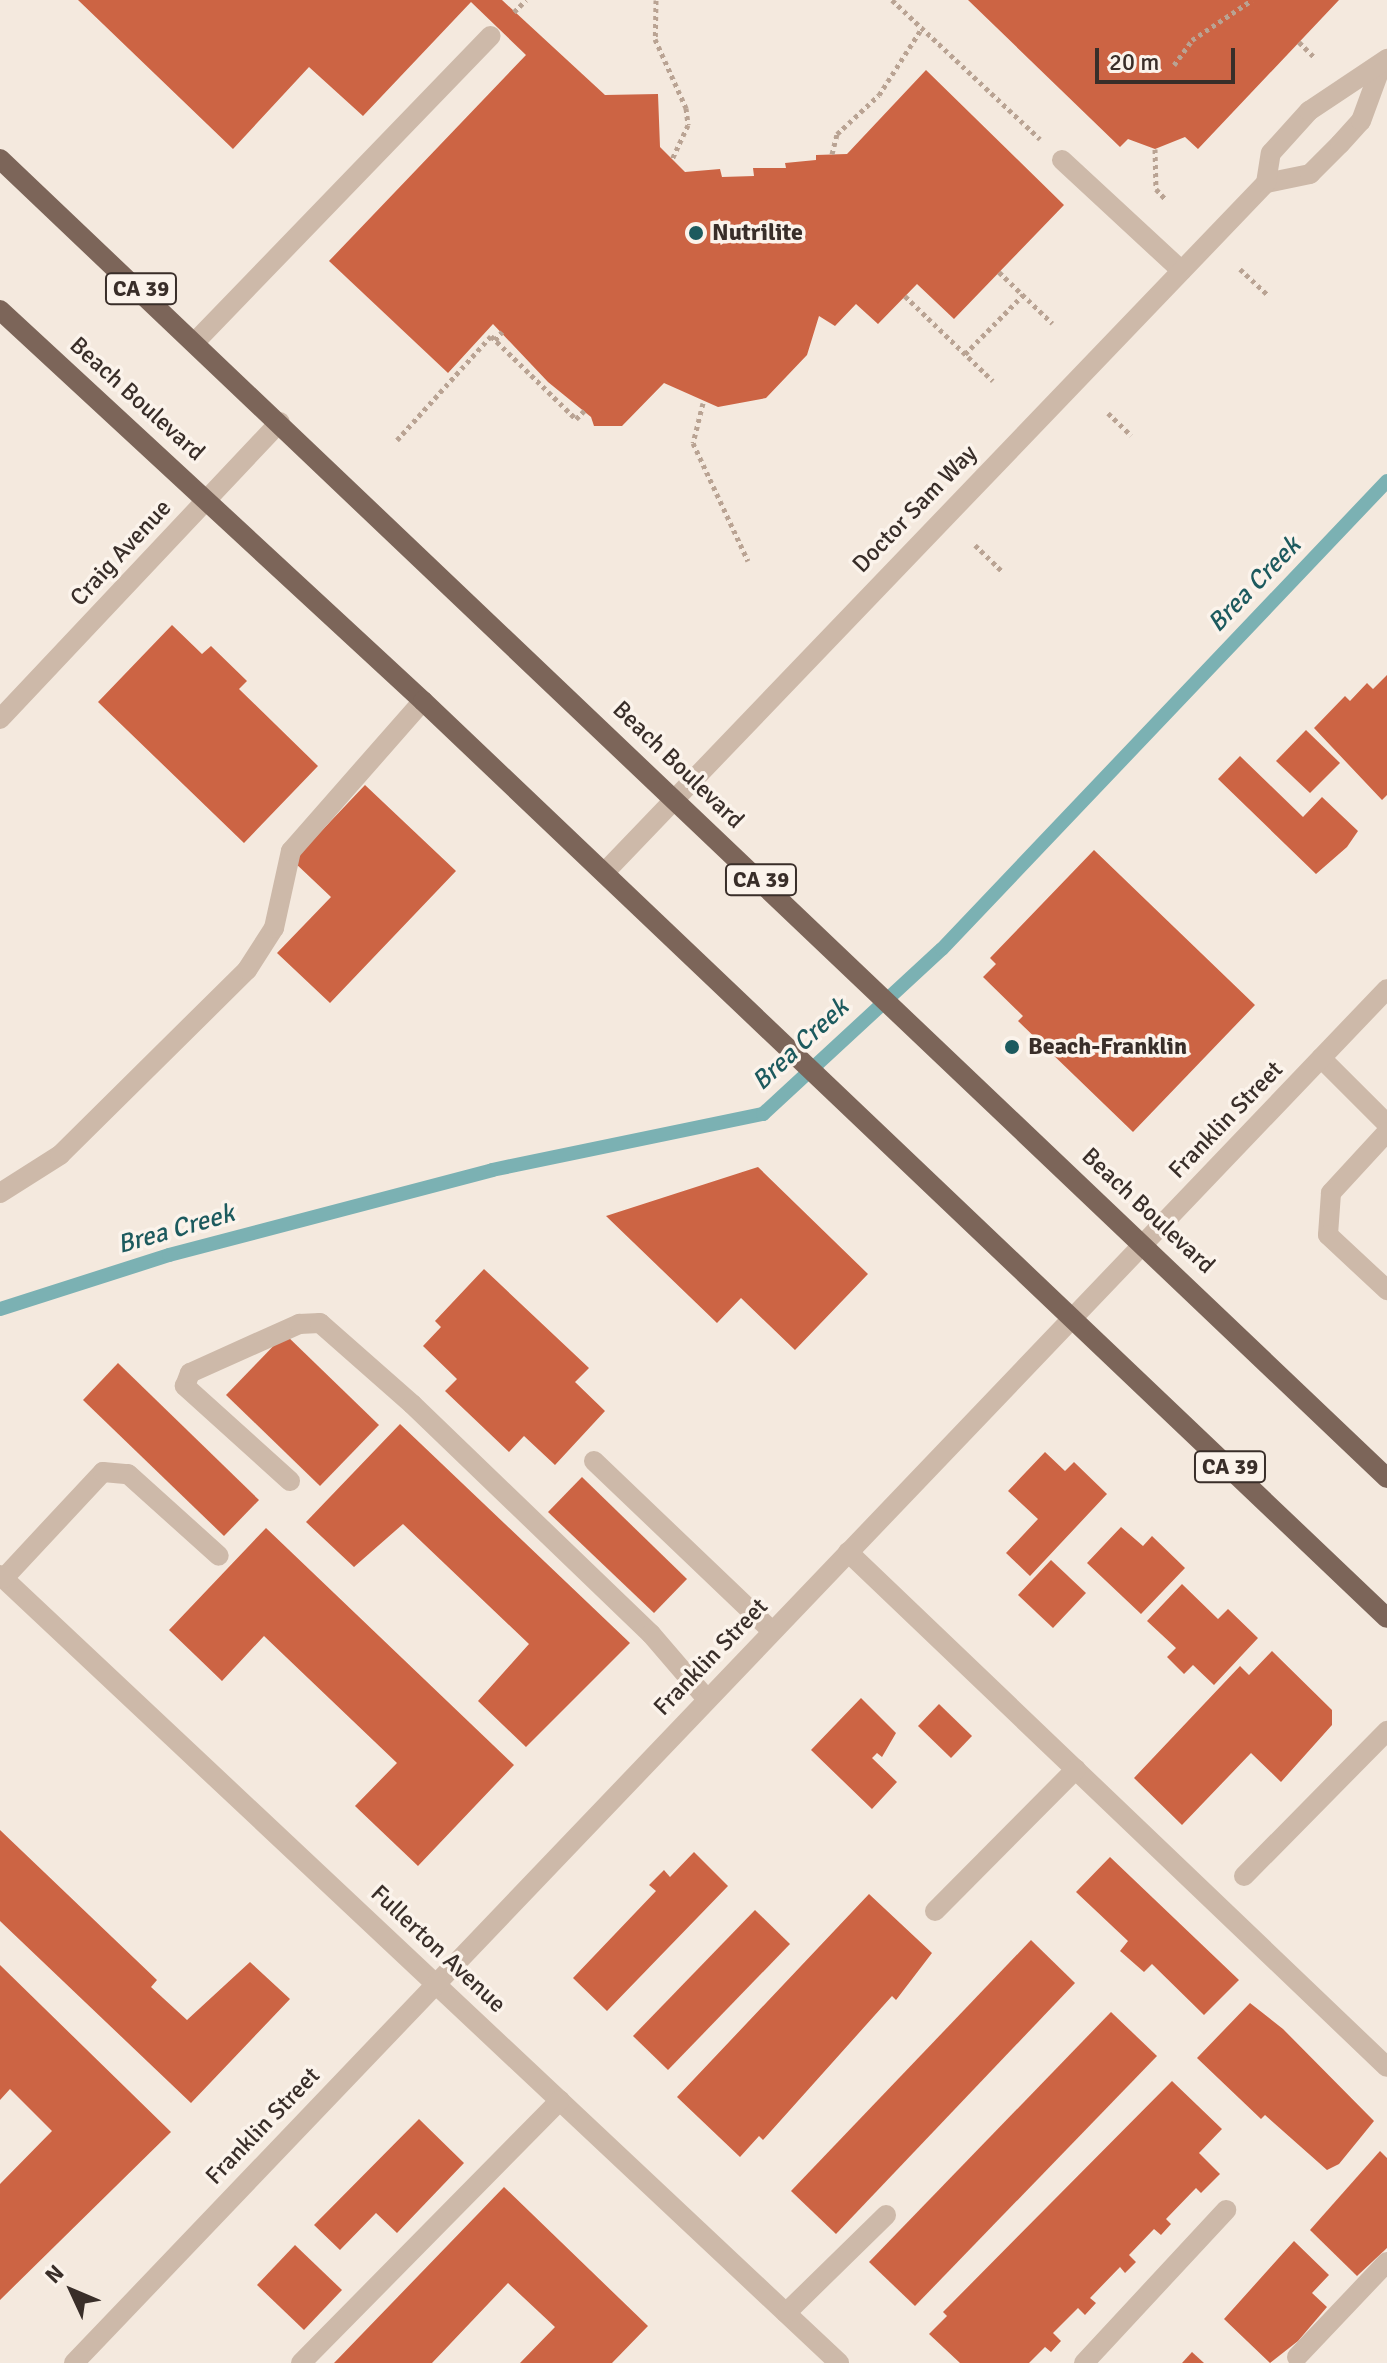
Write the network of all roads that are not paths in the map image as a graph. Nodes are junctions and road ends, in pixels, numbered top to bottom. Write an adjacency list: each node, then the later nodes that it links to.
1 (491, 36): 8 (street)
2 (1384, 61): 5 (street, Doctor Sam Way); 5 (street, Doctor Sam Way)
3 (0, 159): 8 (main road, Beach Boulevard / CA 39)
4 (1062, 160): 6 (street)
5 (1266, 183): 6 (street, Doctor Sam Way)
6 (1182, 271): 13 (street, Doctor Sam Way)
7 (0, 310): 10 (main road, Beach Boulevard / CA 39)
8 (196, 341): 9 (main road, Beach Boulevard / CA 39)
9 (280, 422): 10 (street, Craig Avenue); 13 (main road, Beach Boulevard / CA 39)
10 (207, 499): 11 (main road, Beach Boulevard / CA 39); 12 (street, Craig Avenue)
11 (423, 701): 14 (main road, Beach Boulevard / CA 39); 19 (street)
12 (0, 719)
13 (675, 799): 14 (street, Doctor Sam Way); 20 (main road, Beach Boulevard / CA 39)
14 (604, 873): 22 (main road, Beach Boulevard / CA 39)
15 (1383, 1000): 16 (street, Franklin Street)
16 (1321, 1058): 17 (street); 20 (street, Franklin Street)
17 (1387, 1124)
18 (1387, 1132): 21 (street)
19 (0, 1193)
20 (1144, 1243): 22 (street, Franklin Street); 24 (main road, Beach Boulevard / CA 39)
21 (1387, 1290)
22 (1072, 1316): 26 (street, Franklin Street); 29 (main road, Beach Boulevard / CA 39)
23 (594, 1461): 30 (street)
24 (1387, 1478)
25 (290, 1481): 31 (street)
26 (848, 1552): 30 (street, Franklin Street); 33 (street)
27 (219, 1556): 28 (street)
28 (2, 1576): 36 (street, Fullerton Avenue)
29 (1387, 1618)
30 (772, 1631): 31 (street, Franklin Street)
31 (707, 1699): 36 (street, Franklin Street)
32 (1387, 1731): 34 (street)
33 (1076, 1769): 35 (street); 37 (street)
34 (1244, 1876)
35 (935, 1911)
36 (435, 1982): 38 (street, Fullerton Avenue); 44 (street, Franklin Street)
37 (1387, 2067)
38 (560, 2100): 42 (street, Fullerton Avenue); 45 (street)
39 (1226, 2210): 47 (street)
40 (886, 2215): 42 (street)
41 (1387, 2262): 43 (street)
42 (786, 2313): 46 (street, Fullerton Avenue)
43 (1297, 2357)
44 (74, 2363)
45 (301, 2363)
46 (839, 2363)
47 (1084, 2363)

